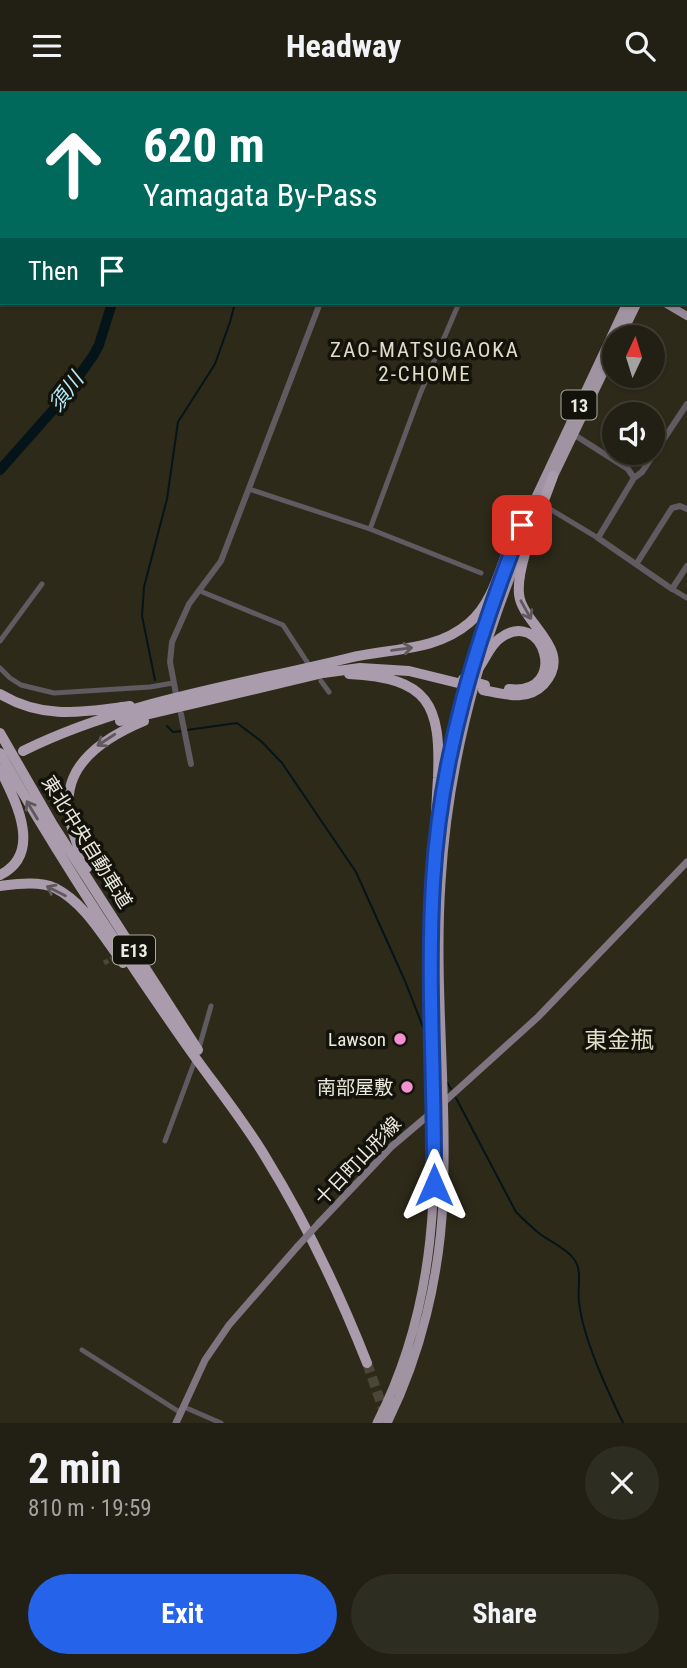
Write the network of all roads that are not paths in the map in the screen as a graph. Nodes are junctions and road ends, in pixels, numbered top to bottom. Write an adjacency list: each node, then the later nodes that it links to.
1 (319, 305): 13 (street)
2 (458, 305): 17 (street)
3 (626, 305): 14 (highway, 13)
4 (636, 305): 7 (highway)
5 (668, 305): 6 (main road)
6 (687, 316)
7 (626, 325)
8 (602, 375): 10 (highway, 13)
9 (687, 404): 12 (street)
10 (573, 435): 11 (highway, 13); 12 (street)
11 (553, 476): 28 (highway, 13); 33 (highway, one-way to 33)
12 (634, 478): 18 (street)
13 (249, 489): 17 (street); 24 (street)
14 (531, 507): 27 (highway, one-way to 14); 45 (highway, 13)
15 (550, 509): 18 (street)
16 (687, 509): 19 (street)
17 (370, 529): 21 (street)
18 (598, 538): 19 (street)
19 (637, 563): 23 (street)
20 (687, 566): 23 (street)
21 (481, 573)
22 (43, 584): 26 (street)
23 (672, 589): 25 (street)
24 (200, 591): 27 (street); 32 (street)
25 (687, 598)
26 (0, 641)
27 (311, 666): 31 (highway); 37 (highway)
28 (480, 666): 33 (highway); 53 (highway, 13)
29 (0, 668): 32 (street)
30 (322, 677): 31 (highway); 34 (street); 37 (highway); 45 (highway)
31 (462, 682): 33 (highway, bridge)
32 (173, 683): 36 (street)
33 (484, 687)
34 (329, 692)
35 (0, 694): 37 (highway)
36 (176, 694)
37 (167, 706): 41 (highway); 51 (highway, one-way to 51)
38 (181, 714): 42 (street)
39 (0, 733): 51 (highway, 東北中央自動車道 / E13)
40 (0, 753): 52 (highway, 東北中央自動車道 / E13, one-way to 40)
41 (24, 754)
42 (191, 764)
43 (0, 769): 46 (highway)
44 (687, 862): 53 (main road, 十日町山形線)
45 (434, 866): 54 (highway, 13)
46 (0, 875)
47 (0, 886): 52 (highway, one-way to 47)
48 (146, 940): 49 (street)
49 (138, 943)
50 (211, 1006): 52 (street)
51 (180, 1022): 55 (highway, 東北中央自動車道 / E13)
52 (196, 1055): 55 (highway, 東北中央自動車道 / E13); 56 (street)
53 (444, 1102): 54 (main road, 十日町山形線); 63 (highway, 13)
54 (434, 1108): 59 (main road, 十日町山形線, bridge); 62 (highway, 13)
55 (234, 1111): 58 (highway, 東北中央自動車道 / E13)
56 (165, 1141)
57 (82, 1350): 59 (street)
58 (367, 1363)
59 (182, 1410): 60 (main road, 十日町山形線); 61 (street)
60 (176, 1423)
61 (221, 1423)
62 (377, 1423)
63 (387, 1423)

